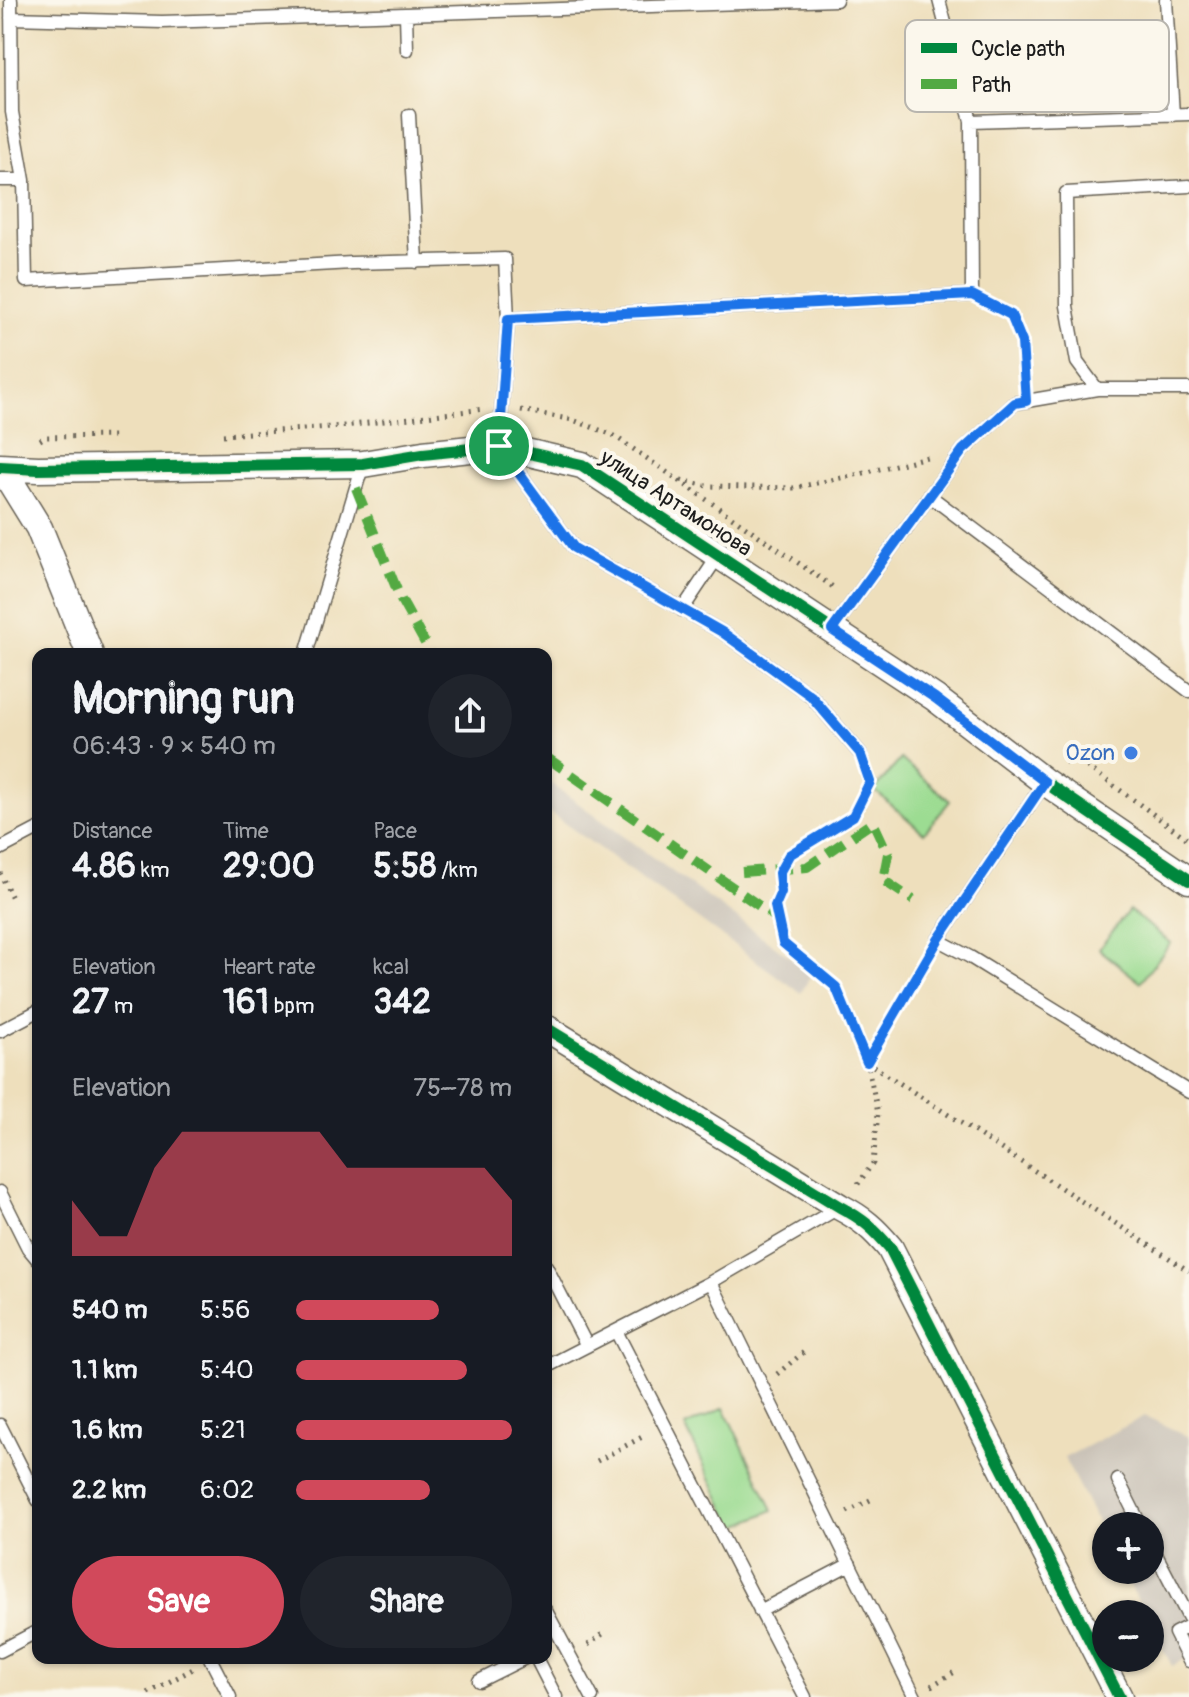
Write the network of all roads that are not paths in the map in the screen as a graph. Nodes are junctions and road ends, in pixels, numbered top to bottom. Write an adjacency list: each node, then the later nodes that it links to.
1 (11, 0): 6 (lane)
2 (836, 0): 5 (lane)
3 (939, 0): 7 (lane)
4 (1166, 0): 8 (lane)
5 (406, 14): 6 (lane); 10 (lane)
6 (11, 18): 17 (lane)
7 (944, 20)
8 (1167, 20)
9 (1169, 49): 14 (lane)
10 (407, 50)
11 (969, 112): 15 (lane)
12 (1189, 114): 14 (lane)
13 (409, 115): 19 (lane)
14 (1173, 115): 15 (lane)
15 (971, 121): 20 (lane)
16 (0, 180): 17 (lane)
17 (24, 180): 19 (lane)
18 (1189, 186): 21 (lane)
19 (417, 262): 20 (lane)
20 (508, 319): 23 (lane)
21 (1097, 389): 22 (lane); 26 (lane)
22 (1189, 389)
23 (499, 446): 24 (street, улица Артамонова); 27 (street, улица Артамонова); 28 (lane)
24 (363, 464): 25 (street, улица Артамонова); 31 (lane)
25 (1, 470): 30 (street)
26 (930, 496): 29 (lane); 32 (lane)
27 (719, 555): 28 (lane); 29 (street, улица Артамонова)
28 (682, 610): 33 (lane)
29 (832, 630): 34 (street, улица Артамонова)
30 (88, 648)
31 (308, 648)
32 (1189, 691)
33 (860, 753)
34 (1045, 782): 37 (street, улица Артамонова); 41 (lane)
35 (32, 832): 36 (lane)
36 (0, 849)
37 (1189, 880)
38 (32, 1014): 39 (lane)
39 (0, 1031)
40 (552, 1032): 43 (street)
41 (1189, 1092)
42 (0, 1192): 44 (lane)
43 (840, 1207): 46 (lane); 72 (street)
44 (32, 1253)
45 (552, 1278): 48 (lane)
46 (711, 1282): 47 (lane); 54 (lane)
47 (616, 1331): 48 (lane); 56 (lane)
48 (587, 1346): 49 (lane)
49 (552, 1364)
50 (0, 1425): 52 (lane)
51 (1118, 1480): 53 (lane)
52 (32, 1488)
53 (1134, 1512)
54 (850, 1564): 56 (lane); 67 (lane)
55 (1164, 1570): 57 (lane)
56 (760, 1611): 71 (lane)
57 (1189, 1618)
58 (552, 1622): 70 (lane)
59 (1189, 1626): 62 (lane)
60 (32, 1634): 61 (lane)
61 (0, 1651)
62 (1189, 1661)
63 (214, 1664): 68 (lane)
64 (513, 1664): 66 (lane)
65 (539, 1664): 69 (lane)
66 (479, 1681)
67 (915, 1696)
68 (230, 1697)
69 (556, 1697)
70 (592, 1697)
71 (805, 1697)
72 (1119, 1697)

